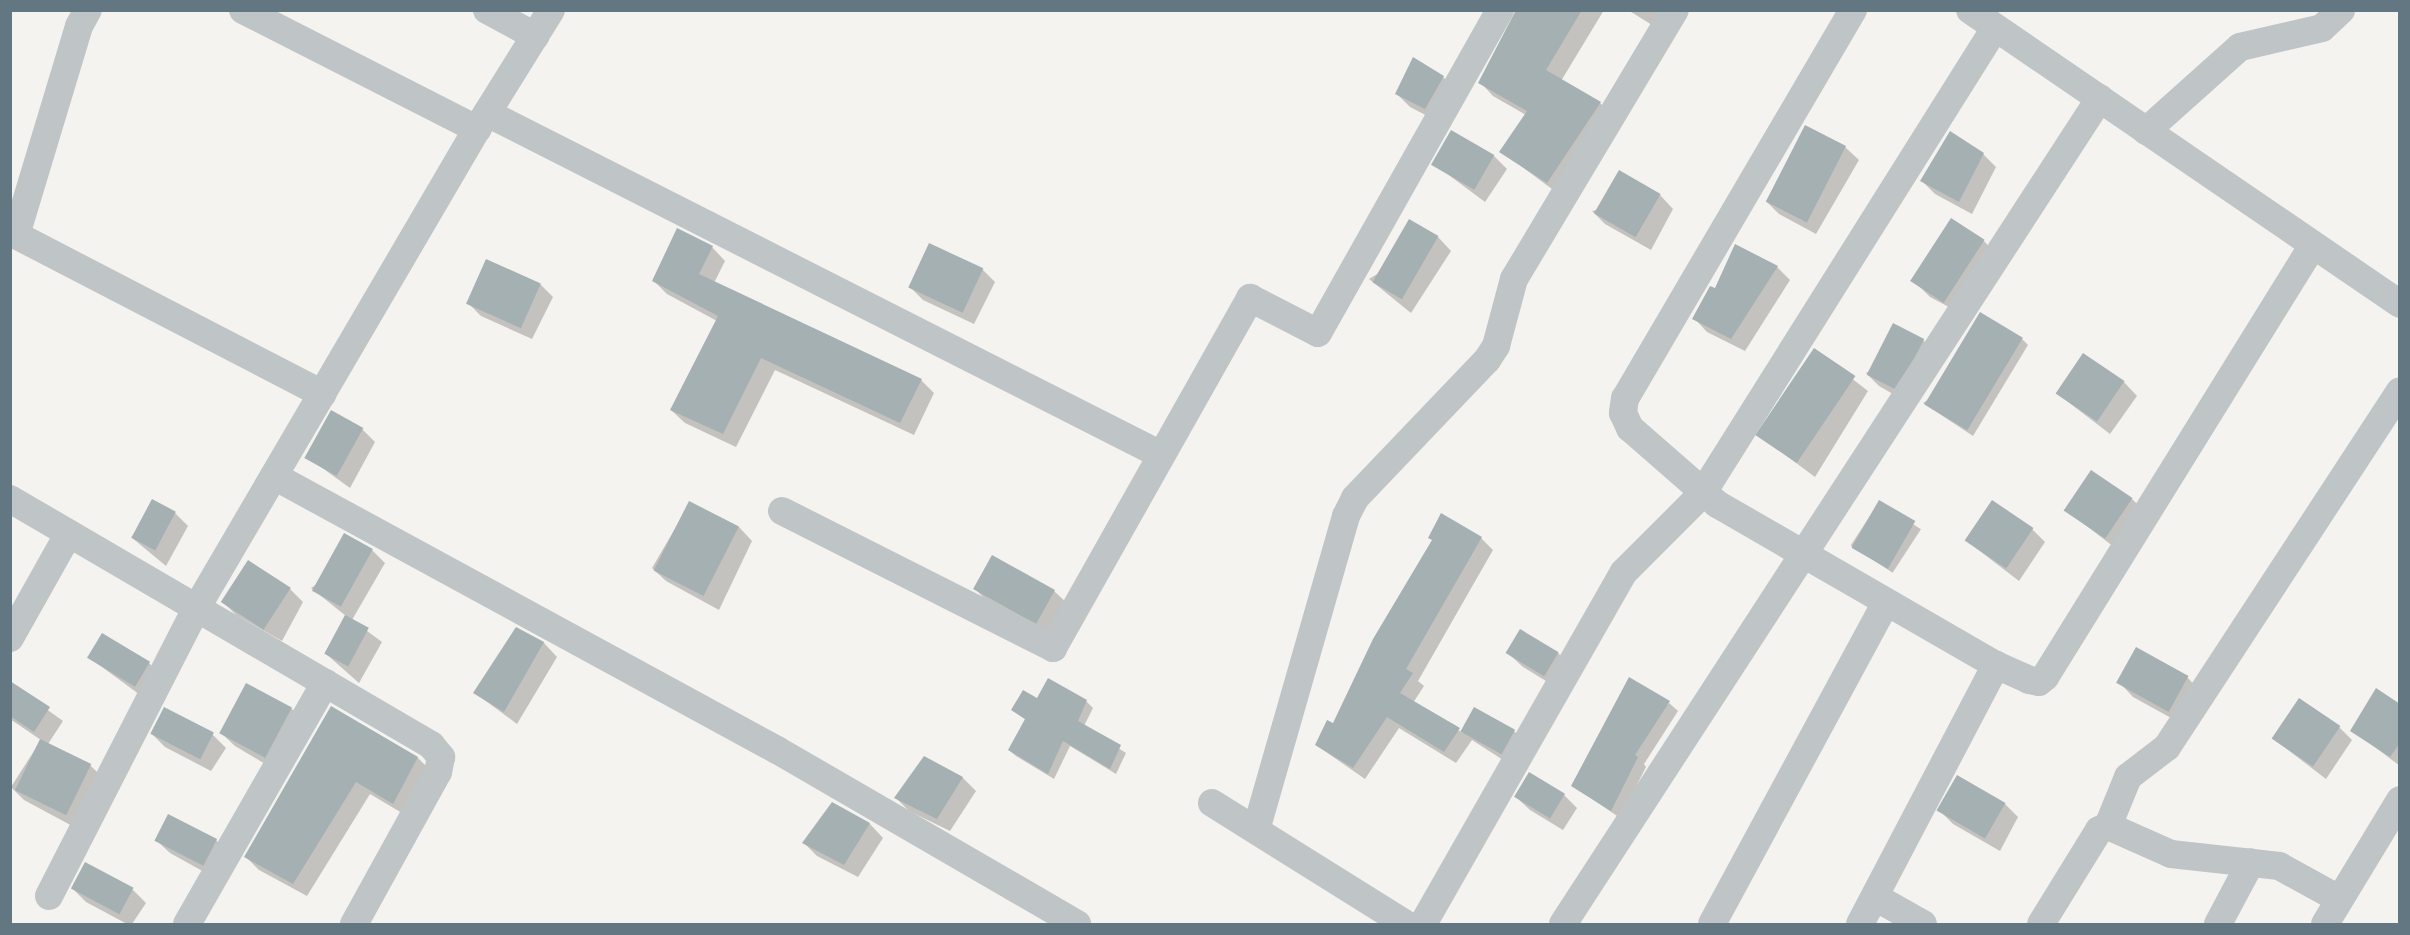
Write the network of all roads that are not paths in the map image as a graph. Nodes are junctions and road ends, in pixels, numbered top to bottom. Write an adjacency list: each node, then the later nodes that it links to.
1 (88, 10): 15 (street)
2 (243, 10): 13 (street)
3 (488, 10): 11 (street)
4 (551, 10): 11 (street)
5 (1500, 10): 20 (street)
6 (1675, 10): 35 (street)
7 (1853, 10): 22 (street)
8 (1970, 10): 10 (street)
9 (2341, 10): 14 (street)
10 (1995, 28): 12 (street); 22 (street)
11 (535, 36): 13 (street)
12 (2100, 98): 14 (street); 26 (street)
13 (482, 121): 19 (street); 20 (street)
14 (2146, 131): 16 (street)
15 (13, 233): 19 (street)
16 (2313, 245): 17 (street); 30 (street)
17 (2400, 304)
18 (2400, 391): 34 (street)
19 (322, 394): 21 (street)
20 (1161, 455): 24 (street)
21 (274, 476): 28 (street); 42 (street)
22 (1702, 494): 26 (street); 44 (street)
23 (10, 499): 25 (street)
24 (782, 511)
25 (69, 533): 28 (street); 29 (street)
26 (1805, 556): 27 (street); 45 (street)
27 (1886, 602): 30 (street); 46 (street)
28 (197, 607): 31 (street); 37 (street)
29 (10, 638)
30 (1996, 665): 38 (street)
31 (325, 683): 40 (street); 41 (street)
32 (2400, 800): 39 (street)
33 (1212, 803): 35 (street)
34 (2108, 826): 36 (street); 49 (street)
35 (1256, 830): 43 (street)
36 (2251, 862): 39 (street); 50 (street)
37 (50, 896)
38 (1875, 897): 47 (street); 48 (street)
39 (2339, 899): 51 (street)
40 (188, 924)
41 (354, 924)
42 (1077, 924)
43 (1406, 924)
44 (1423, 924)
45 (1563, 924)
46 (1712, 924)
47 (1860, 924)
48 (1923, 924)
49 (2041, 924)
50 (2218, 924)
51 (2325, 924)

